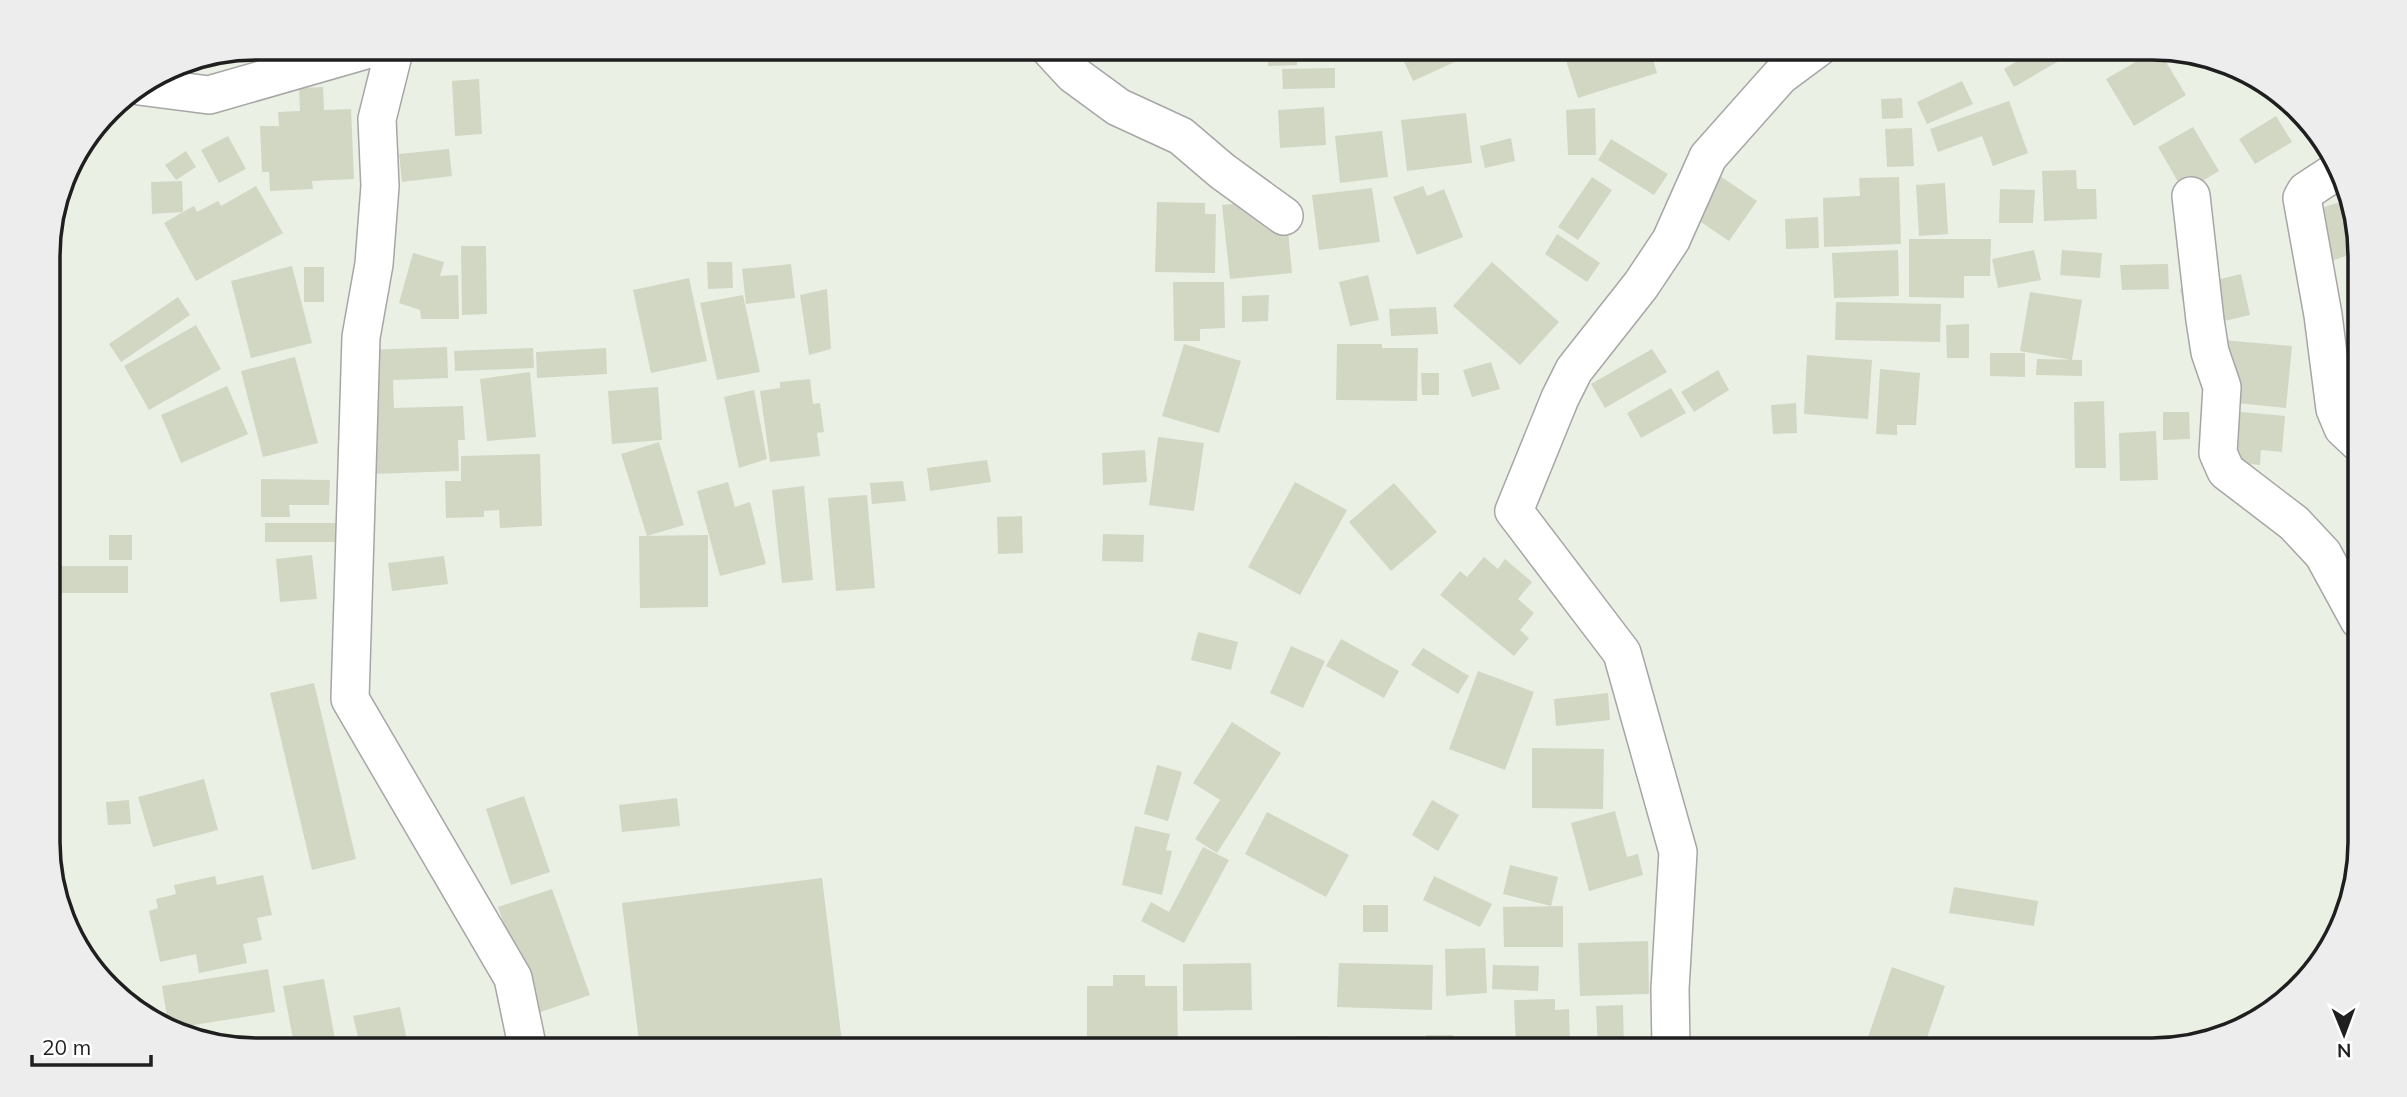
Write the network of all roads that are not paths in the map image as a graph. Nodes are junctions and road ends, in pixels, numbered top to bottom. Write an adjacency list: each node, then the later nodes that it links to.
1 (332, 60): 5 (street)
2 (392, 60): 12 (street)
3 (1060, 60): 8 (street)
4 (1802, 60): 11 (street)
5 (154, 88)
6 (2330, 175): 9 (street)
7 (2191, 196): 10 (street)
8 (1284, 216)
9 (2348, 433)
10 (2348, 600)
11 (1671, 1037)
12 (525, 1038)

